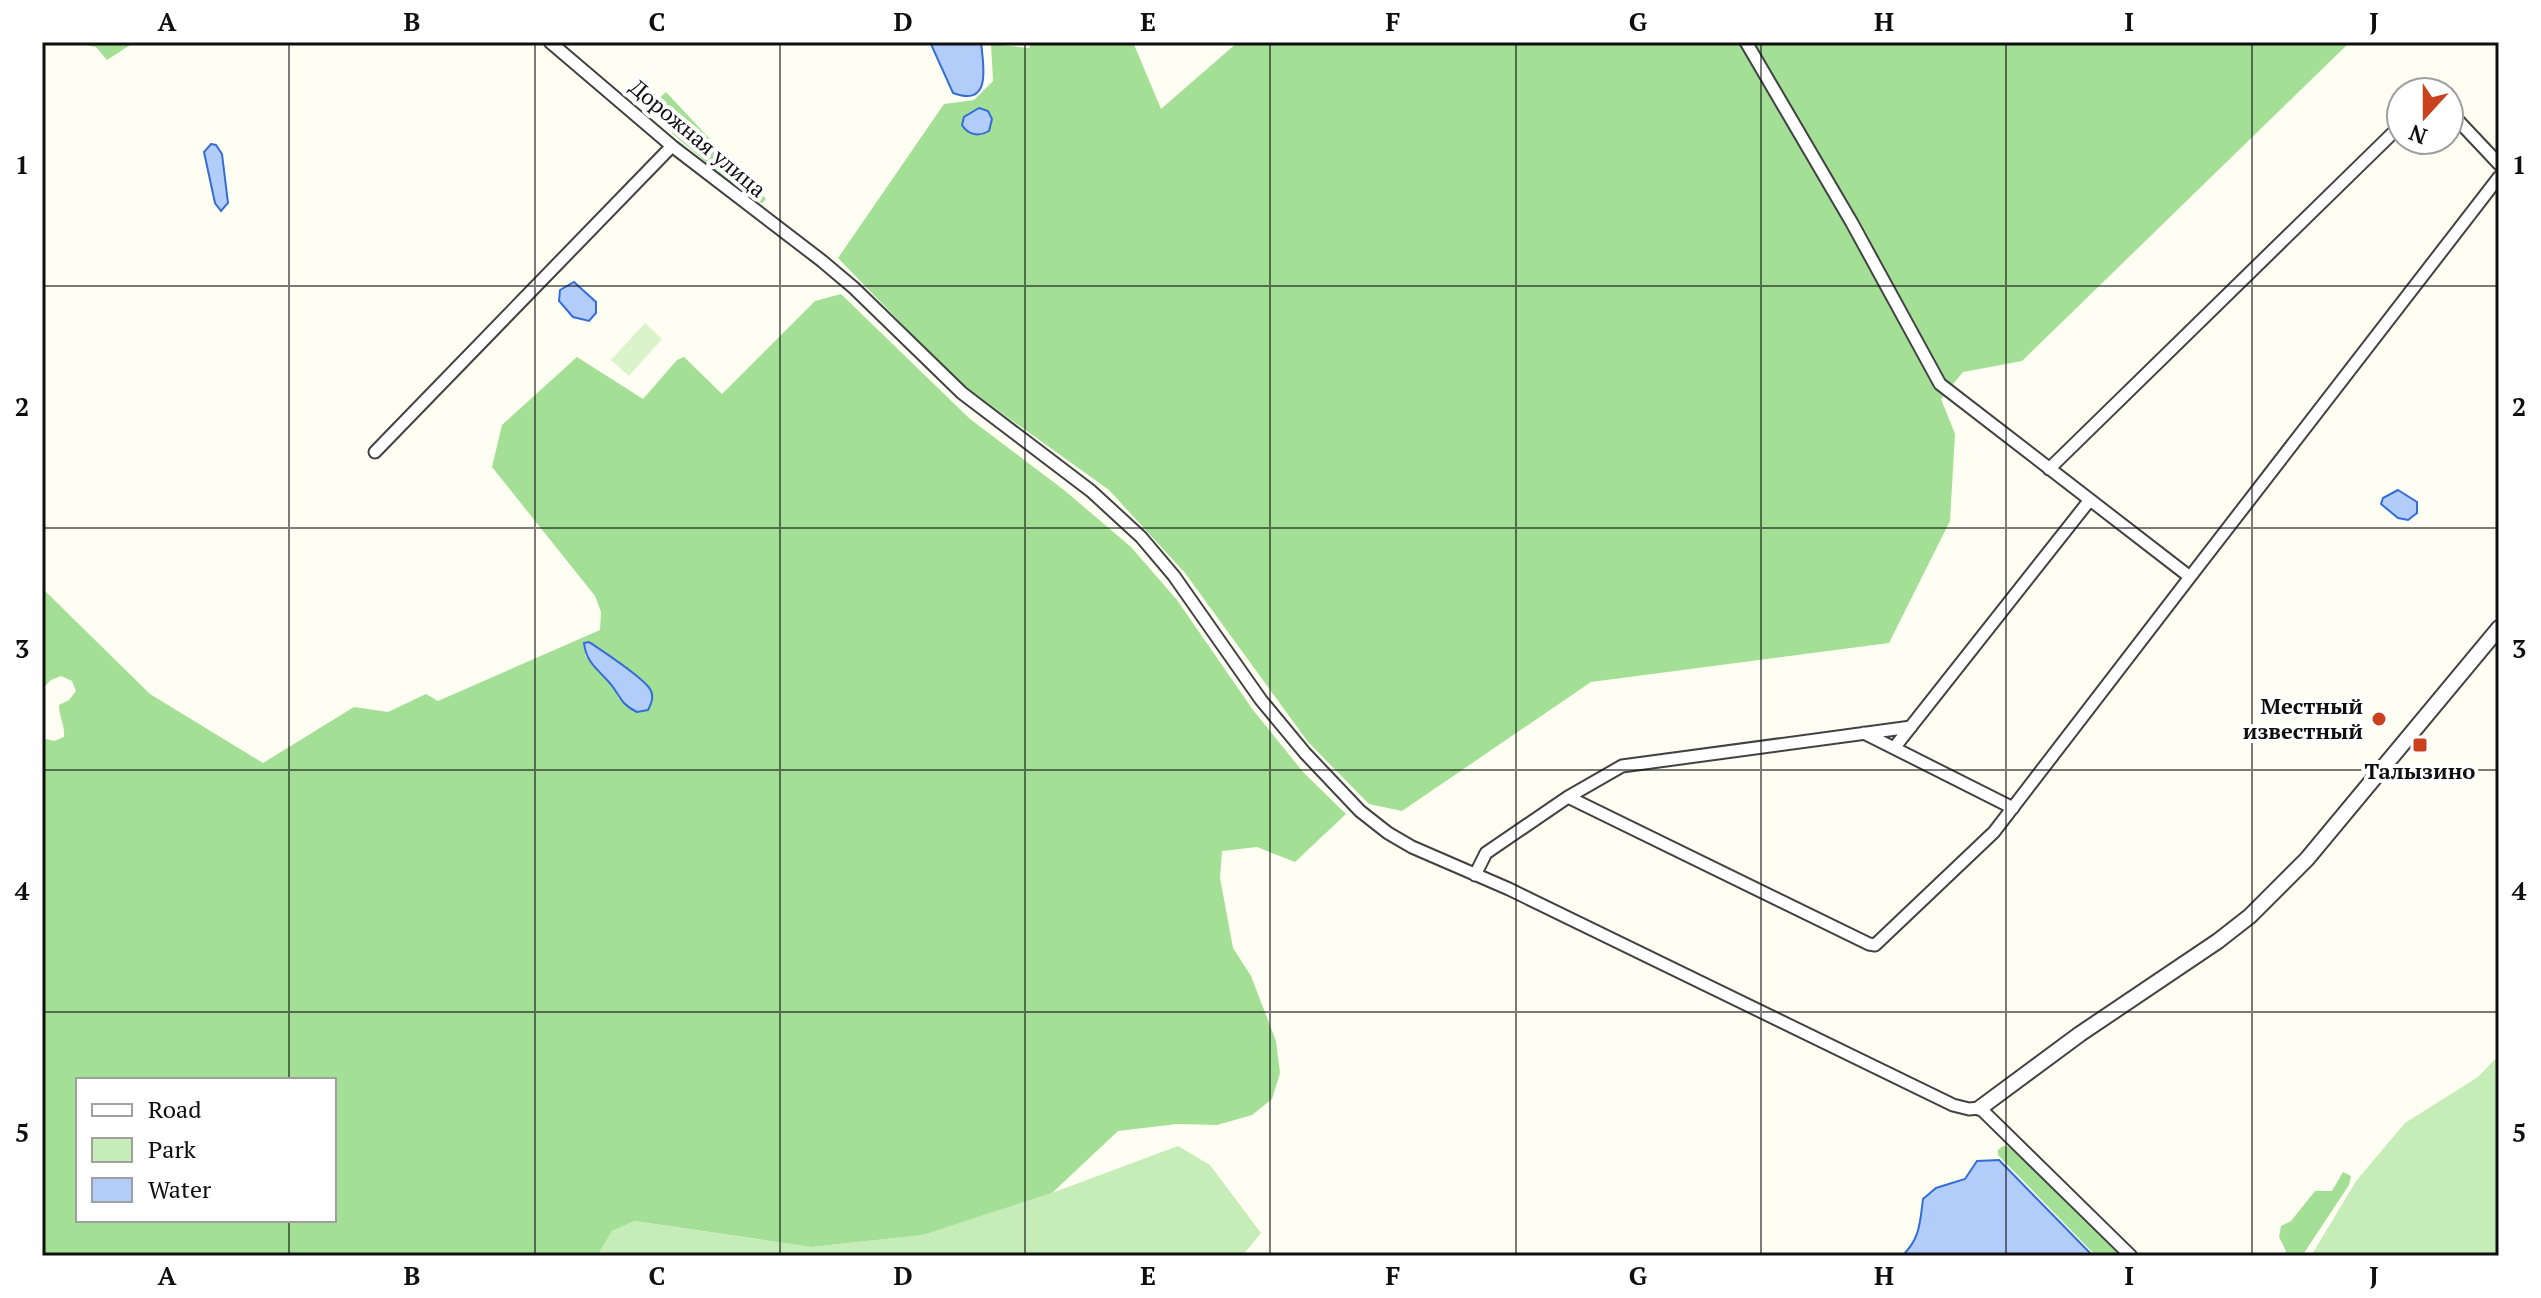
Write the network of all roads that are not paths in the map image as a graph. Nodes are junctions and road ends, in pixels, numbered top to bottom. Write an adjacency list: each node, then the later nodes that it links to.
1 (550, 42): 5 (street, Дорожная улица)
2 (1746, 42): 9 (street)
3 (2465, 128): 6 (street)
4 (2385, 141): 9 (street)
5 (672, 146): 8 (street); 18 (street, Дорожная улица)
6 (2499, 164)
7 (2499, 177): 11 (street)
8 (375, 452)
9 (2049, 469): 10 (street)
10 (2089, 501): 11 (street); 13 (street)
11 (2190, 577): 17 (street)
12 (2499, 628): 19 (street)
13 (1911, 727): 14 (street); 15 (street)
14 (1864, 733): 15 (street); 16 (street)
15 (1894, 748): 17 (street)
16 (1568, 797): 17 (street); 18 (street)
17 (2013, 808)
18 (1475, 875): 19 (street, Дорожная улица)
19 (1980, 1108): 20 (street)
20 (2131, 1256)

